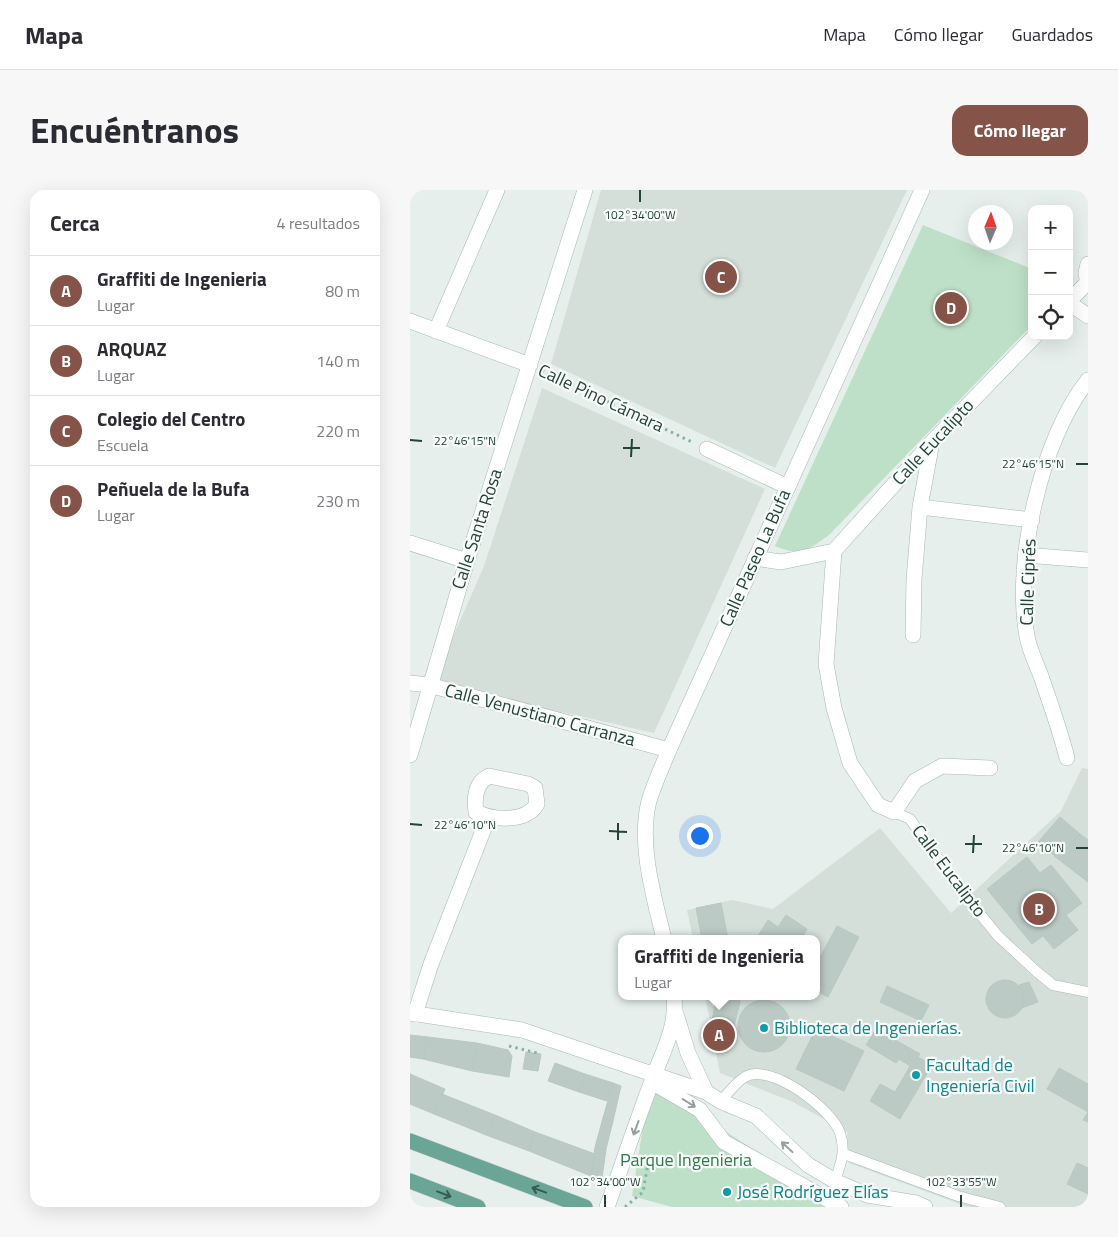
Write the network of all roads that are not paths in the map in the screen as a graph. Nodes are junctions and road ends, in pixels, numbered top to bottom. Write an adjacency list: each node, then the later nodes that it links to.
1 (497, 190): 10 (street)
2 (585, 190): 12 (street, Calle Santa Rosa)
3 (922, 190): 16 (street, Calle Paseo La Bufa)
4 (1088, 264): 5 (street)
5 (1088, 284): 6 (street)
6 (1073, 298)
7 (1073, 305): 8 (street)
8 (1088, 316)
9 (410, 321): 10 (street, Calle Pino Cámara)
10 (436, 331): 12 (street, Calle Pino Cámara)
11 (1031, 340): 14 (street, Calle Eucalipto)
12 (530, 365): 23 (street, Calle Santa Rosa)
13 (1088, 380): 18 (street, Calle Ciprés)
14 (933, 441): 17 (street); 20 (street, Calle Eucalipto)
15 (707, 449): 16 (street)
16 (788, 487): 22 (street, Calle Paseo La Bufa)
17 (920, 507): 18 (street); 25 (street)
18 (1032, 520): 21 (street, Calle Ciprés)
19 (410, 542): 23 (street)
20 (834, 551): 22 (street); 32 (street, Calle Eucalipto)
21 (1025, 555): 24 (street); 30 (street, Calle Ciprés)
22 (756, 558): 28 (street, Calle Paseo La Bufa)
23 (467, 560): 27 (street, Calle Santa Rosa)
24 (1088, 560)
25 (913, 635)
26 (410, 684): 27 (street, Calle Venustiano Carranza)
27 (429, 685): 28 (street, Calle Venustiano Carranza); 29 (street, Calle Santa Rosa)
28 (668, 750): 34 (street, Calle Paseo La Bufa)
29 (410, 755)
30 (1067, 758)
31 (990, 768): 32 (street)
32 (894, 812): 35 (lane, Calle Eucalipto)
33 (488, 818): 38 (street)
34 (663, 935)
35 (1088, 992)
36 (674, 1000): 37 (street)
37 (676, 1013): 39 (street); 40 (street)
38 (412, 1016): 39 (street)
39 (653, 1078): 40 (street); 45 (street, one-way to 45); 50 (street, one-way to 50)
40 (706, 1092): 41 (street)
41 (720, 1101): 43 (lane); 44 (street, one-way to 41)
42 (410, 1141): 49 (main road, one-way to 42)
43 (844, 1154): 46 (lane); 53 (lane)
44 (808, 1165): 45 (street); 46 (street)
45 (784, 1177): 51 (street)
46 (836, 1181): 52 (street)
47 (410, 1182): 48 (main road, one-way to 48)
48 (478, 1207)
49 (585, 1207)
50 (607, 1207)
51 (841, 1207)
52 (925, 1207)
53 (1000, 1207)

